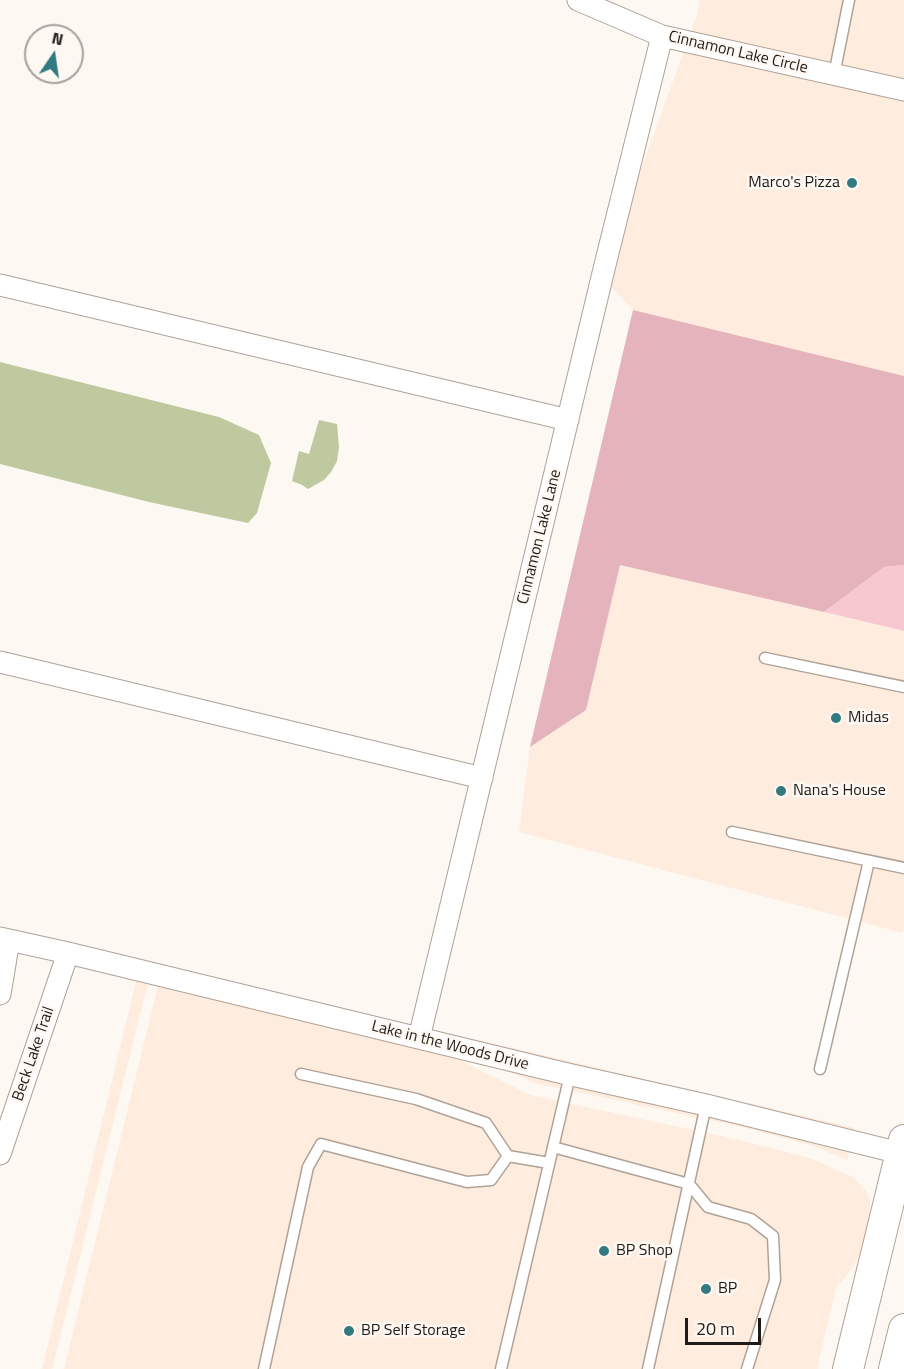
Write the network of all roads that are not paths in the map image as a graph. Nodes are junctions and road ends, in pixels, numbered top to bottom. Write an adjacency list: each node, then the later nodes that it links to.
1 (578, 0): 3 (street, Cinnamon Lake Circle)
2 (849, 0): 4 (lane)
3 (662, 36): 4 (street, Cinnamon Lake Circle); 7 (street, Cinnamon Lake Lane)
4 (834, 75): 5 (street, Cinnamon Lake Circle)
5 (904, 90)
6 (0, 285): 7 (street)
7 (568, 420): 11 (street, Cinnamon Lake Lane)
8 (765, 658): 10 (lane)
9 (0, 662): 11 (street)
10 (904, 687)
11 (482, 778): 18 (street, Cinnamon Lake Lane)
12 (732, 832): 13 (lane)
13 (869, 861): 14 (lane); 19 (lane)
14 (904, 868)
15 (4, 939): 16 (street, Lake in the Woods Drive); 17 (street)
16 (68, 953): 18 (street, Lake in the Woods Drive); 25 (street, Beck Lake Trail)
17 (0, 994)
18 (419, 1038): 21 (street, Lake in the Woods Drive)
19 (820, 1069)
20 (301, 1074): 26 (lane)
21 (570, 1075): 22 (street, Lake in the Woods Drive); 23 (lane)
22 (706, 1105): 24 (street, Lake in the Woods Drive); 28 (lane)
23 (553, 1147): 27 (lane); 28 (lane)
24 (903, 1149): 34 (main road)
25 (0, 1154)
26 (508, 1156): 27 (lane); 30 (lane)
27 (549, 1163): 31 (lane)
28 (688, 1184): 32 (lane); 33 (lane)
29 (904, 1329): 35 (main road)
30 (264, 1369)
31 (501, 1369)
32 (648, 1369)
33 (747, 1369)
34 (848, 1369)
35 (894, 1369)

